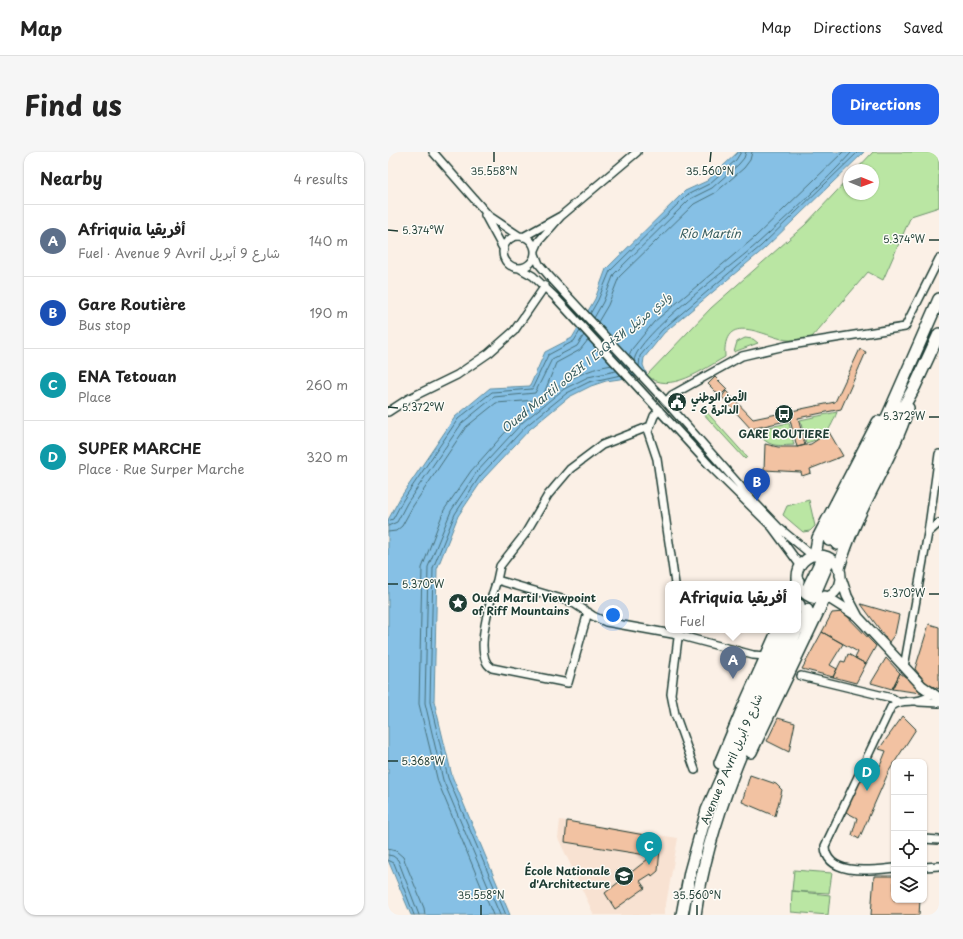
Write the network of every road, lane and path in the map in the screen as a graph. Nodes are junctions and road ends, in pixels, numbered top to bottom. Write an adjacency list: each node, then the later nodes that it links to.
1 (433, 152): 3 (street)
2 (637, 152): 4 (street)
3 (481, 208): 5 (street); 6 (street)
4 (561, 216): 5 (street); 7 (street)
5 (521, 237): 6 (street); 7 (street)
6 (504, 250): 9 (street)
7 (535, 252): 9 (street); 15 (street)
8 (939, 259): 15 (street)
9 (519, 268): 10 (street)
10 (545, 286): 16 (street); 17 (street)
11 (939, 299): 14 (highway)
12 (939, 334): 13 (highway)
13 (915, 386): 14 (highway); 24 (highway)
14 (900, 388): 22 (highway)
15 (666, 402): 22 (street)
16 (659, 410): 18 (street); 23 (street)
17 (388, 412)
18 (648, 427): 25 (street); 26 (street)
19 (939, 454): 21 (street)
20 (939, 523): 21 (street)
21 (928, 533): 39 (street)
22 (819, 559): 23 (main road); 24 (main road); 29 (highway)
23 (800, 565): 27 (main road)
24 (839, 572): 29 (main road); 31 (main road)
25 (497, 580): 30 (street); 30 (street)
26 (675, 581)
27 (797, 581)
28 (801, 589): 29 (main road)
29 (819, 594): 31 (main road); 47 (highway)
30 (588, 612): 32 (street)
31 (858, 617): 39 (main road)
32 (665, 630)
33 (678, 633): 45 (street)
34 (681, 633): 38 (street)
35 (777, 633): 38 (highway)
36 (786, 633): 46 (highway, Avenue 9 Avril شارع 9 أبريل)
37 (796, 633): 47 (highway, Avenue 9 Avril شارع 9 أبريل)
38 (766, 656): 46 (highway)
39 (904, 667): 41 (main road)
40 (801, 676): 42 (street)
41 (936, 696): 43 (street)
42 (898, 702): 43 (street); 52 (street)
43 (919, 702): 44 (street)
44 (939, 704)
45 (695, 770)
46 (707, 810): 53 (highway, Avenue 9 Avril شارع 9 أبريل)
47 (716, 824): 54 (highway, Avenue 9 Avril شارع 9 أبريل)
48 (927, 839): 49 (street)
49 (939, 840)
50 (927, 866): 51 (street)
51 (939, 866)
52 (891, 868)
53 (682, 915)
54 (695, 915)

